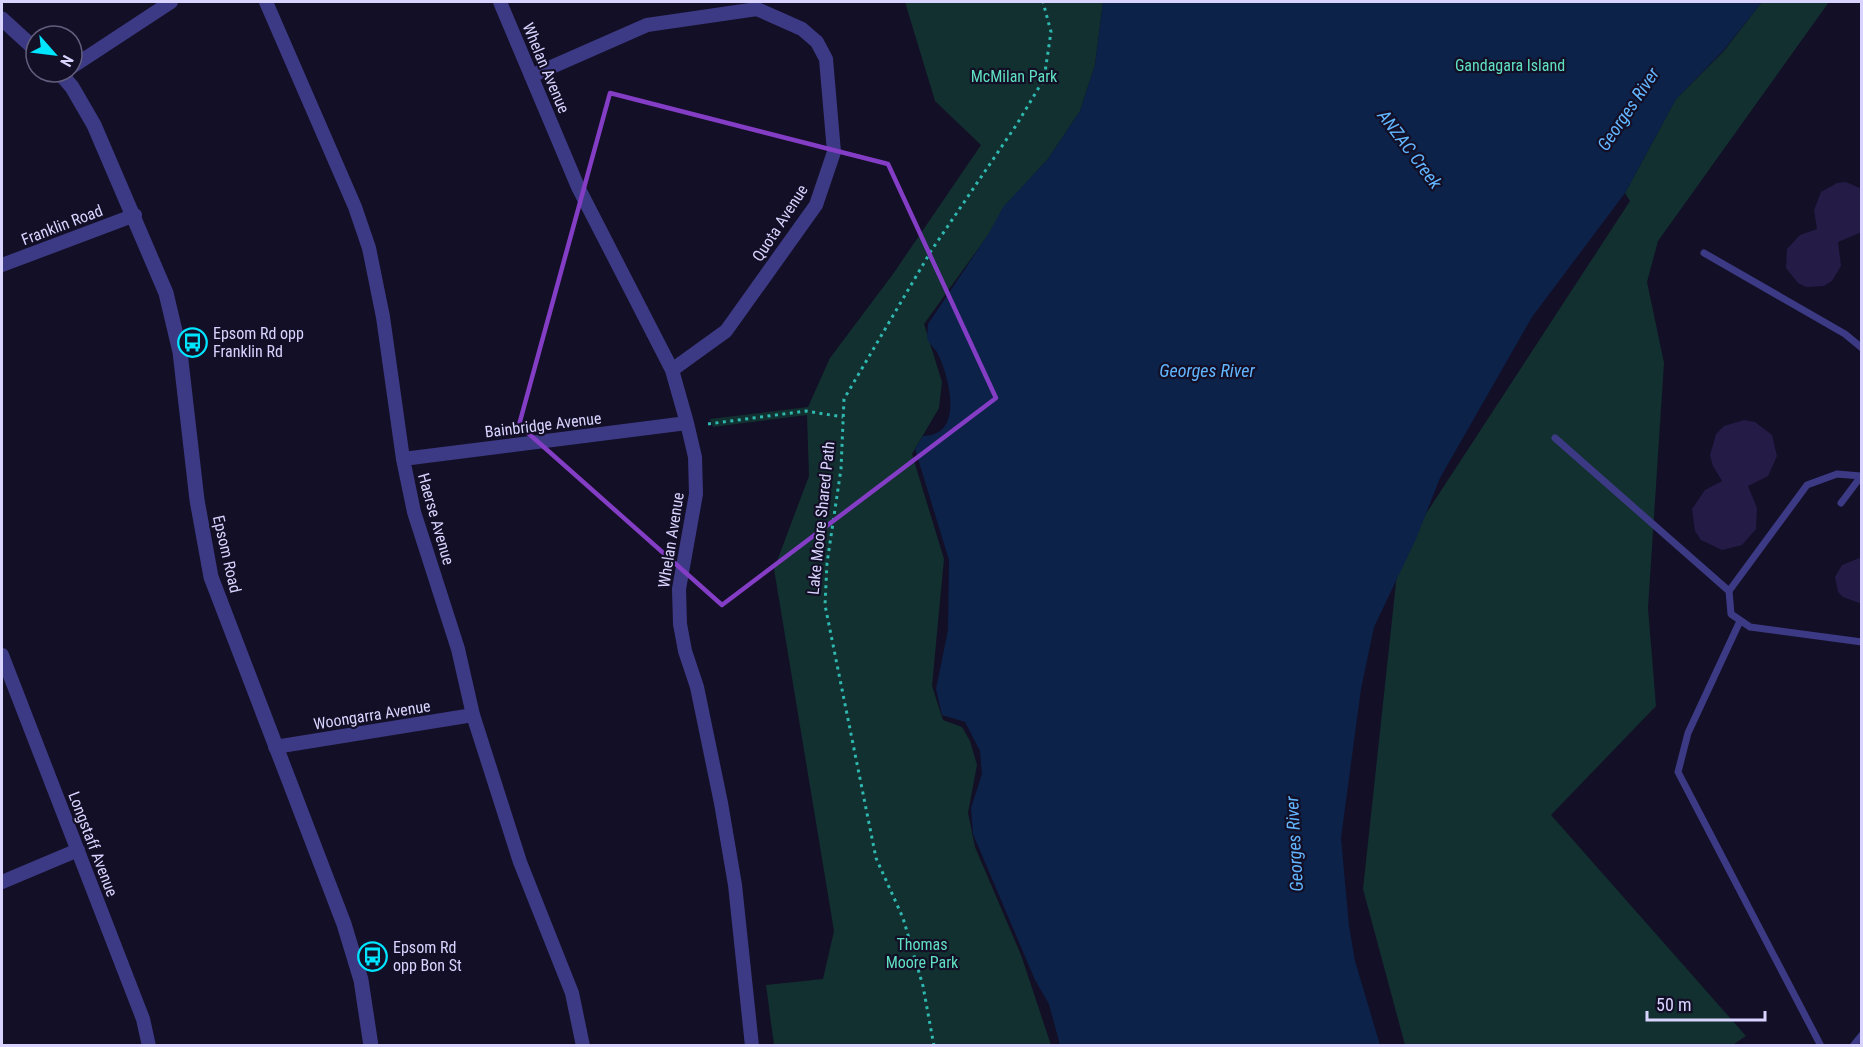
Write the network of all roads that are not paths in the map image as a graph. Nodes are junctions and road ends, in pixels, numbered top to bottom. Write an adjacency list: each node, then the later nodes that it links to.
1 (171, 2): 6 (street)
2 (266, 2): 16 (street, Haerse Avenue)
3 (500, 2): 7 (street, Whelan Avenue)
4 (2, 19): 5 (street)
5 (24, 40)
6 (84, 58)
7 (531, 76): 13 (street, Whelan Avenue); 13 (street, Quota Avenue)
8 (71, 84): 9 (street, Epsom Road)
9 (135, 215): 11 (street, Franklin Road); 24 (street, Epsom Road)
10 (1704, 253): 12 (lane)
11 (2, 265)
12 (1862, 348)
13 (672, 370): 14 (street, Whelan Avenue)
14 (687, 423): 16 (street, Bainbridge Avenue); 31 (street, Whelan Avenue)
15 (1555, 438): 19 (lane)
16 (402, 459): 23 (street, Haerse Avenue)
17 (1861, 476): 18 (lane); 19 (lane)
18 (1841, 503)
19 (1729, 591): 20 (lane)
20 (1740, 621): 21 (lane); 32 (lane)
21 (1862, 642)
22 (2, 655): 25 (street, Longstaff Avenue)
23 (473, 715): 24 (street, Woongarra Avenue); 30 (street, Haerse Avenue)
24 (275, 747): 29 (street, Epsom Road)
25 (78, 850): 26 (street); 28 (street, Longstaff Avenue)
26 (2, 882)
27 (1862, 1035): 33 (lane)
28 (149, 1046)
29 (371, 1046)
30 (583, 1046)
31 (752, 1046)
32 (1821, 1046)
33 (1853, 1046)

